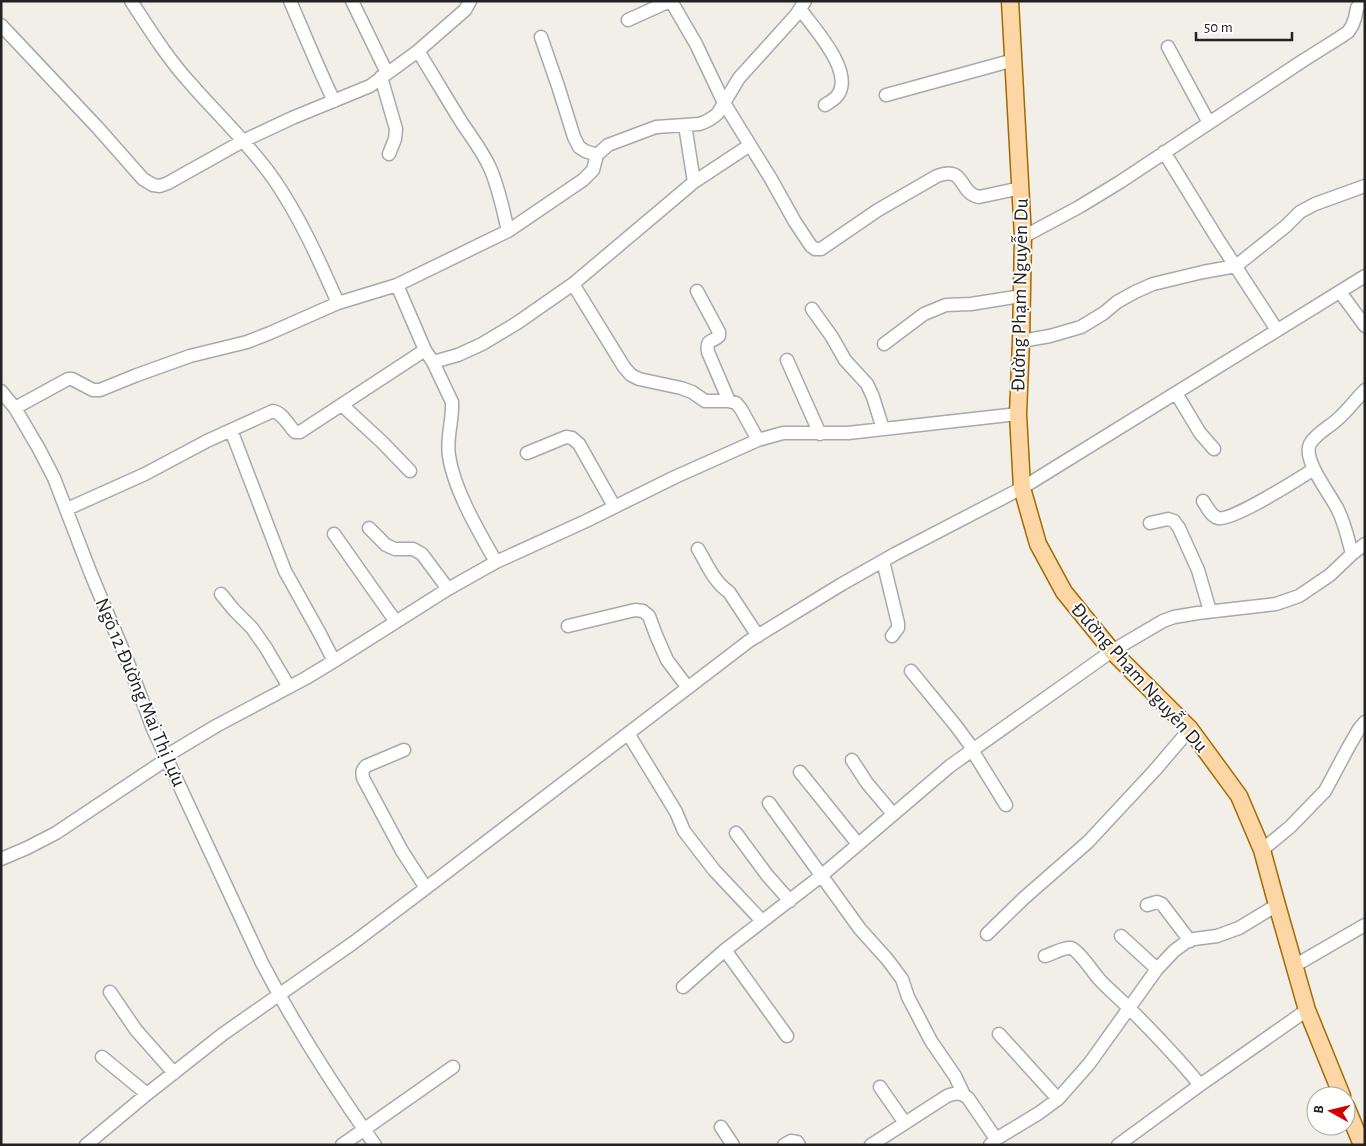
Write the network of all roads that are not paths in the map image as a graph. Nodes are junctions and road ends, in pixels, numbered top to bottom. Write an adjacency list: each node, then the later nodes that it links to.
1 (131, 1): 22 (street)
2 (290, 1): 17 (street)
3 (352, 1): 15 (street)
4 (470, 1): 13 (street)
5 (670, 1): 9 (street); 18 (street)
6 (1010, 1): 14 (main road, Đường Phạm Nguyễn Du)
7 (1362, 1): 20 (street)
8 (802, 5): 18 (street); 19 (street)
9 (628, 20)
10 (1, 25): 22 (street)
11 (541, 37): 26 (street)
12 (1168, 46): 20 (street)
13 (418, 52): 15 (street); 30 (street)
14 (1014, 60): 16 (street); 29 (main road, Đường Phạm Nguyễn Du)
15 (384, 75): 17 (street); 25 (street)
16 (886, 95)
17 (334, 101): 22 (street)
18 (724, 103): 21 (street); 23 (street)
19 (825, 105)
20 (1209, 123): 24 (street)
21 (685, 125): 26 (street); 27 (street)
22 (243, 141): 39 (street)
23 (750, 145): 27 (street); 29 (street)
24 (1164, 152): 31 (street); 32 (street)
25 (390, 154)
26 (597, 155): 30 (street)
27 (694, 182): 34 (street)
28 (1365, 186): 32 (street)
29 (1021, 188): 31 (main road, Đường Phạm Nguyễn Du)
30 (508, 231): 35 (street)
31 (1023, 237): 38 (main road, Đường Phạm Nguyễn Du)
32 (1236, 266): 42 (street); 43 (street)
33 (1365, 276): 37 (street)
34 (573, 284): 47 (street); 51 (street)
35 (397, 285): 39 (street); 45 (street)
36 (697, 291): 51 (street)
37 (1340, 292): 41 (street); 42 (street)
38 (1021, 296): 43 (main road, Đường Phạm Nguyễn Du); 44 (street)
39 (338, 303): 53 (street)
40 (812, 309): 55 (street)
41 (1365, 326)
42 (1277, 330): 50 (street)
43 (1021, 341): 54 (main road, Đường Phạm Nguyễn Du)
44 (884, 344)
45 (425, 350): 47 (street); 52 (street)
46 (787, 360): 57 (street)
47 (433, 362): 73 (street)
48 (1365, 390): 61 (street)
49 (1, 392): 53 (street, Ngõ 12 Đường Mai Thị Lựu)
50 (1176, 393): 59 (street); 63 (street)
51 (729, 401): 58 (street)
52 (342, 405): 56 (street); 62 (street)
53 (15, 408): 66 (street, Ngõ 12 Đường Mai Thị Lựu)
54 (1018, 414): 55 (street); 63 (main road, Đường Phạm Nguyễn Du)
55 (883, 429): 57 (street)
56 (231, 430): 66 (street); 83 (street)
57 (820, 434): 58 (street)
58 (758, 440): 65 (street)
59 (1214, 449)
60 (527, 453): 65 (street)
61 (1314, 470): 64 (street); 72 (street)
62 (410, 471)
63 (1022, 488): 74 (street); 82 (main road, Đường Phạm Nguyễn Du)
64 (1203, 501)
65 (614, 506): 73 (street)
66 (67, 509): 92 (street, Ngõ 12 Đường Mai Thị Lựu)
67 (1150, 523): 77 (street)
68 (369, 528): 75 (street)
69 (334, 534): 78 (street)
70 (1365, 544): 72 (street)
71 (698, 549): 80 (street)
72 (1352, 554): 77 (street)
73 (496, 562): 75 (street)
74 (883, 562): 80 (street); 81 (street)
75 (448, 589): 78 (street)
76 (221, 594): 85 (street)
77 (1210, 611): 82 (street)
78 (396, 622): 83 (street)
79 (568, 626): 86 (street)
80 (758, 636): 86 (street)
81 (892, 636)
82 (1112, 651): 88 (main road, Đường Phạm Nguyễn Du); 91 (street)
83 (334, 662): 85 (street)
84 (911, 671): 91 (street)
85 (288, 687): 92 (street)
86 (688, 688): 89 (street)
87 (1365, 722): 100 (street)
88 (1190, 729): 100 (main road, Đường Phạm Nguyễn Du); 109 (street)
89 (629, 734): 103 (street); 107 (street)
90 (404, 750): 103 (street)
91 (972, 750): 96 (street); 97 (street)
92 (166, 757): 101 (street); 118 (street, Ngõ 12 Đường Mai Thị Lựu)
93 (852, 760): 97 (street)
94 (800, 772): 99 (street)
95 (769, 803): 102 (street)
96 (1006, 805)
97 (893, 814): 99 (street)
98 (736, 834): 104 (street)
99 (858, 844): 102 (street)
100 (1262, 850): 106 (main road, Đường Phạm Nguyễn Du)
101 (1, 859)
102 (821, 876): 104 (street); 130 (street)
103 (426, 888): 118 (street)
104 (790, 901): 107 (street)
105 (1147, 905): 111 (street)
106 (1276, 905): 111 (street); 114 (main road, Đường Phạm Nguyễn Du)
107 (762, 922): 112 (street)
108 (1365, 925): 114 (street)
109 (987, 934)
110 (1121, 936): 115 (street)
111 (1190, 941): 115 (street)
112 (726, 950): 116 (street); 122 (street)
113 (1045, 956): 119 (street)
114 (1294, 966): 120 (main road, Đường Phạm Nguyễn Du)
115 (1157, 969): 119 (street)
116 (683, 987)
117 (110, 992): 125 (street)
118 (279, 995): 125 (street); 134 (street, Ngõ 12 Đường Mai Thị Lựu)
119 (1129, 1008): 126 (street); 131 (street)
120 (1307, 1010): 126 (street); 127 (main road, Đường Phạm Nguyễn Du)
121 (999, 1034): 131 (street)
122 (787, 1036)
123 (102, 1057): 129 (street)
124 (453, 1068): 134 (street)
125 (174, 1073): 129 (street)
126 (1200, 1085): 144 (street)
127 (1338, 1086)
128 (880, 1087): 132 (street)
129 (147, 1094): 137 (street)
130 (964, 1095): 132 (street); 136 (street)
131 (1058, 1099): 136 (street)
132 (905, 1123): 143 (street)
133 (721, 1127): 140 (street)
134 (364, 1130): 138 (street); 139 (street, Ngõ 12 Đường Mai Thị Lựu)
135 (1356, 1131): 145 (main road, Đường Phạm Nguyễn Du)
136 (993, 1142)
137 (86, 1145)
138 (342, 1145)
139 (375, 1145)
140 (733, 1145)
141 (784, 1145): 142 (street)
142 (799, 1145)
143 (871, 1145)
144 (1118, 1145)
145 (1362, 1145)

